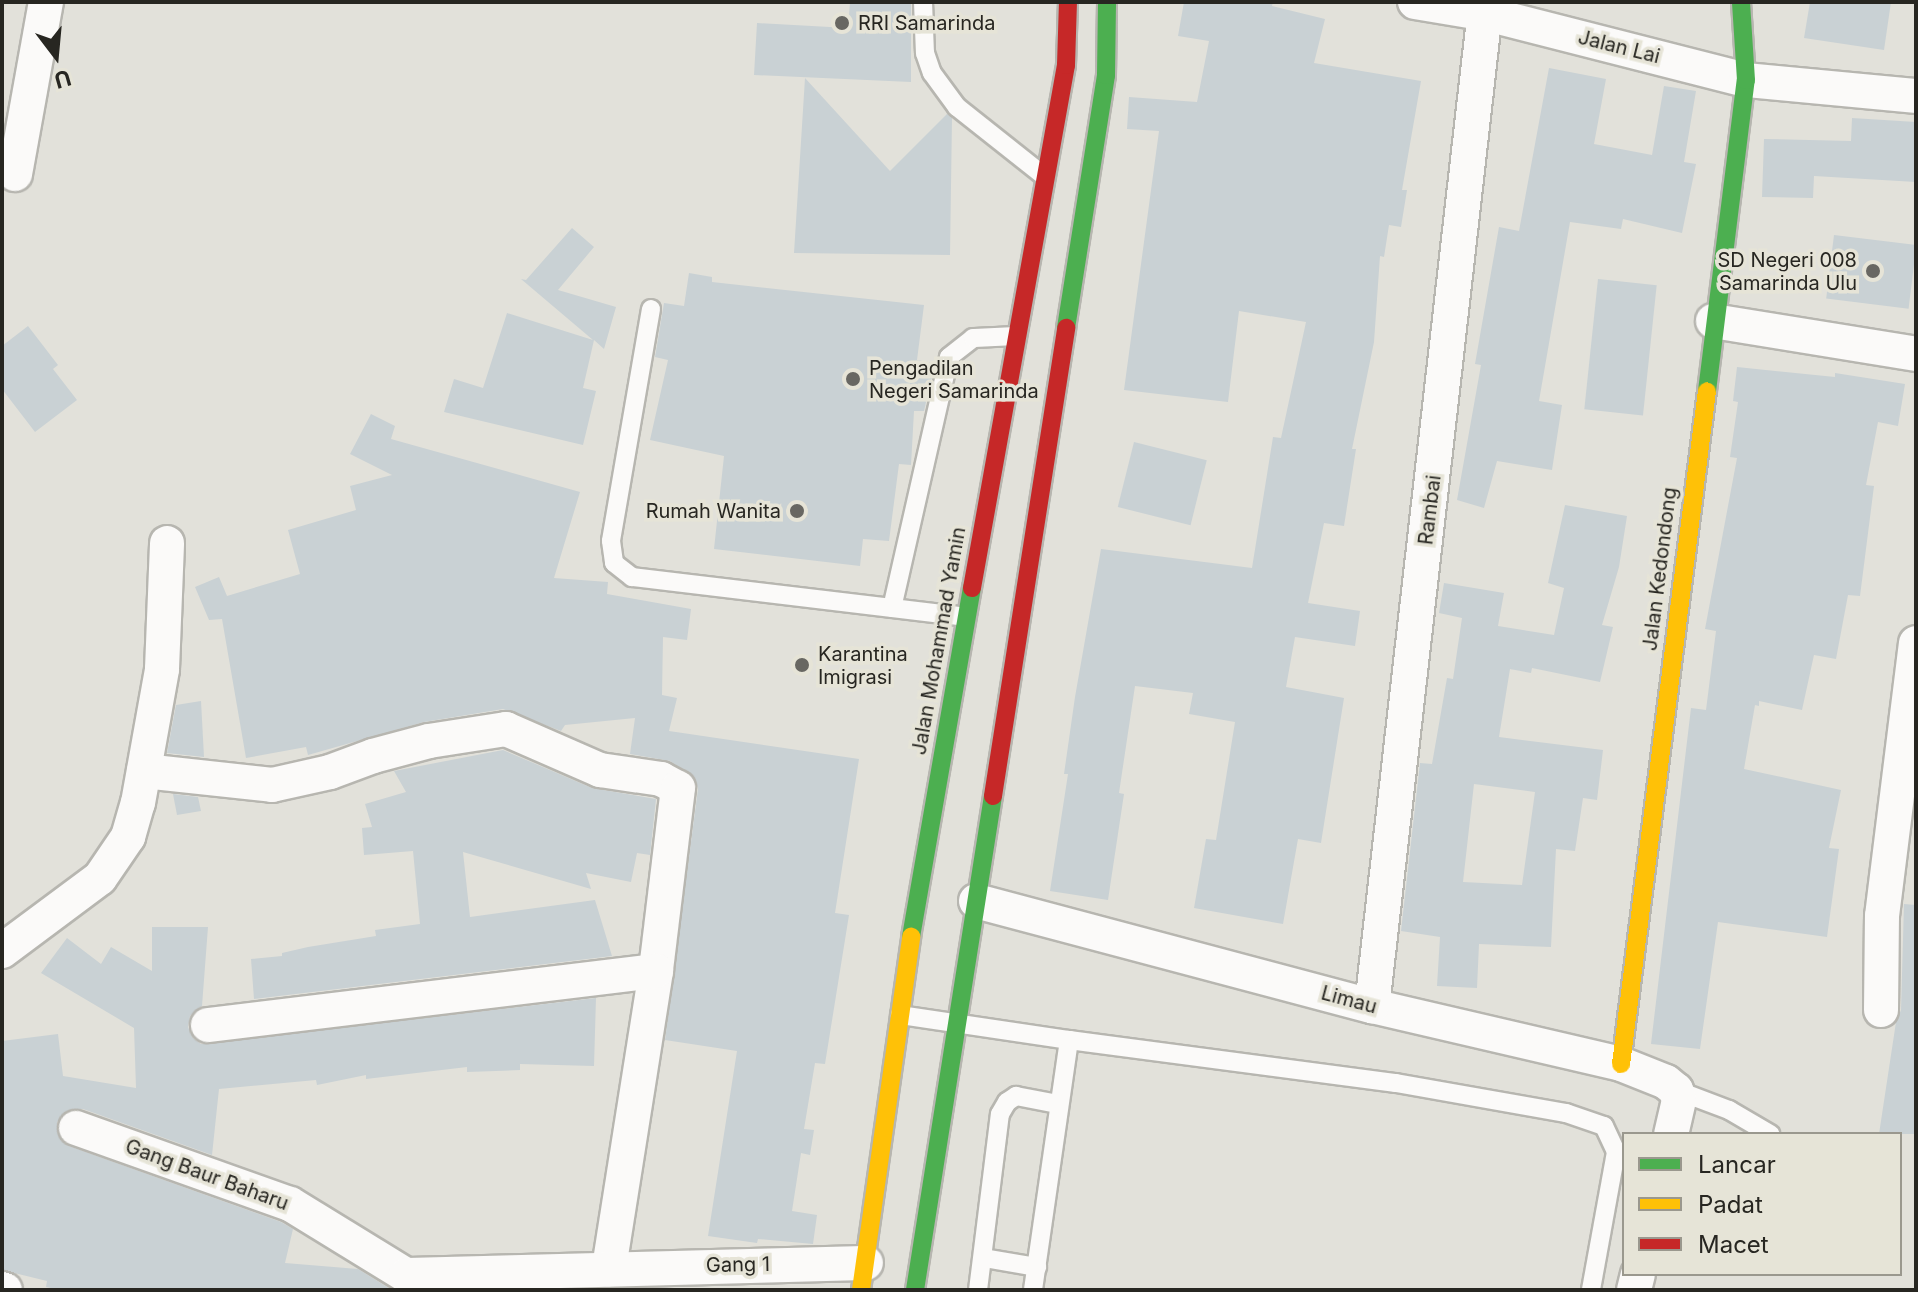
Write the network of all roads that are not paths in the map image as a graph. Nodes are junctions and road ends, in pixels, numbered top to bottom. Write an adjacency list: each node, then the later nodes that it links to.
1 (46, 2): 10 (street)
2 (923, 2): 11 (lane)
3 (1068, 2): 11 (main road, Jalan Mohammad Yamin)
4 (1107, 2): 21 (main road)
5 (1415, 2): 7 (street, Jalan Lai)
6 (1741, 2): 8 (main road)
7 (1487, 8): 8 (street, Jalan Lai); 24 (street, Rambai)
8 (1746, 80): 9 (street, Jalan Lai); 13 (main road, Jalan Kedondong)
9 (1916, 96)
10 (15, 174)
11 (1046, 177): 14 (main road, Jalan Mohammad Yamin)
12 (651, 309): 17 (lane)
13 (1713, 321): 15 (street); 30 (main road, Jalan Kedondong)
14 (1017, 336): 17 (lane); 18 (main road, Jalan Mohammad Yamin)
15 (1916, 354)
16 (167, 543): 20 (street)
17 (892, 608): 18 (lane)
18 (965, 617): 26 (main road, Jalan Mohammad Yamin)
19 (1916, 643): 25 (street)
20 (144, 771): 22 (street); 23 (street)
21 (976, 901): 24 (street, Limau); 27 (main road)
22 (2, 951)
23 (656, 971): 28 (street); 38 (street)
24 (1372, 1006): 30 (street, Limau)
25 (1881, 1010)
26 (900, 1015): 27 (lane); 39 (main road, Jalan Mohammad Yamin)
27 (957, 1024): 29 (lane); 41 (main road)
28 (208, 1025)
29 (1069, 1040): 32 (lane); 44 (lane)
30 (1621, 1064): 31 (street, Limau)
31 (1676, 1090): 34 (street); 35 (lane)
32 (1058, 1104): 36 (lane); 37 (lane)
33 (76, 1128): 40 (street, Gang Baur Baharu)
34 (1671, 1132)
35 (1767, 1132)
36 (984, 1258): 37 (lane); 42 (lane)
37 (1037, 1267): 43 (lane)
38 (609, 1269): 39 (street, Gang 1); 40 (street, Gang Baur Baharu)
39 (863, 1277)
40 (407, 1282)
41 (915, 1290)
42 (978, 1290)
43 (1033, 1290)
44 (1591, 1290)

